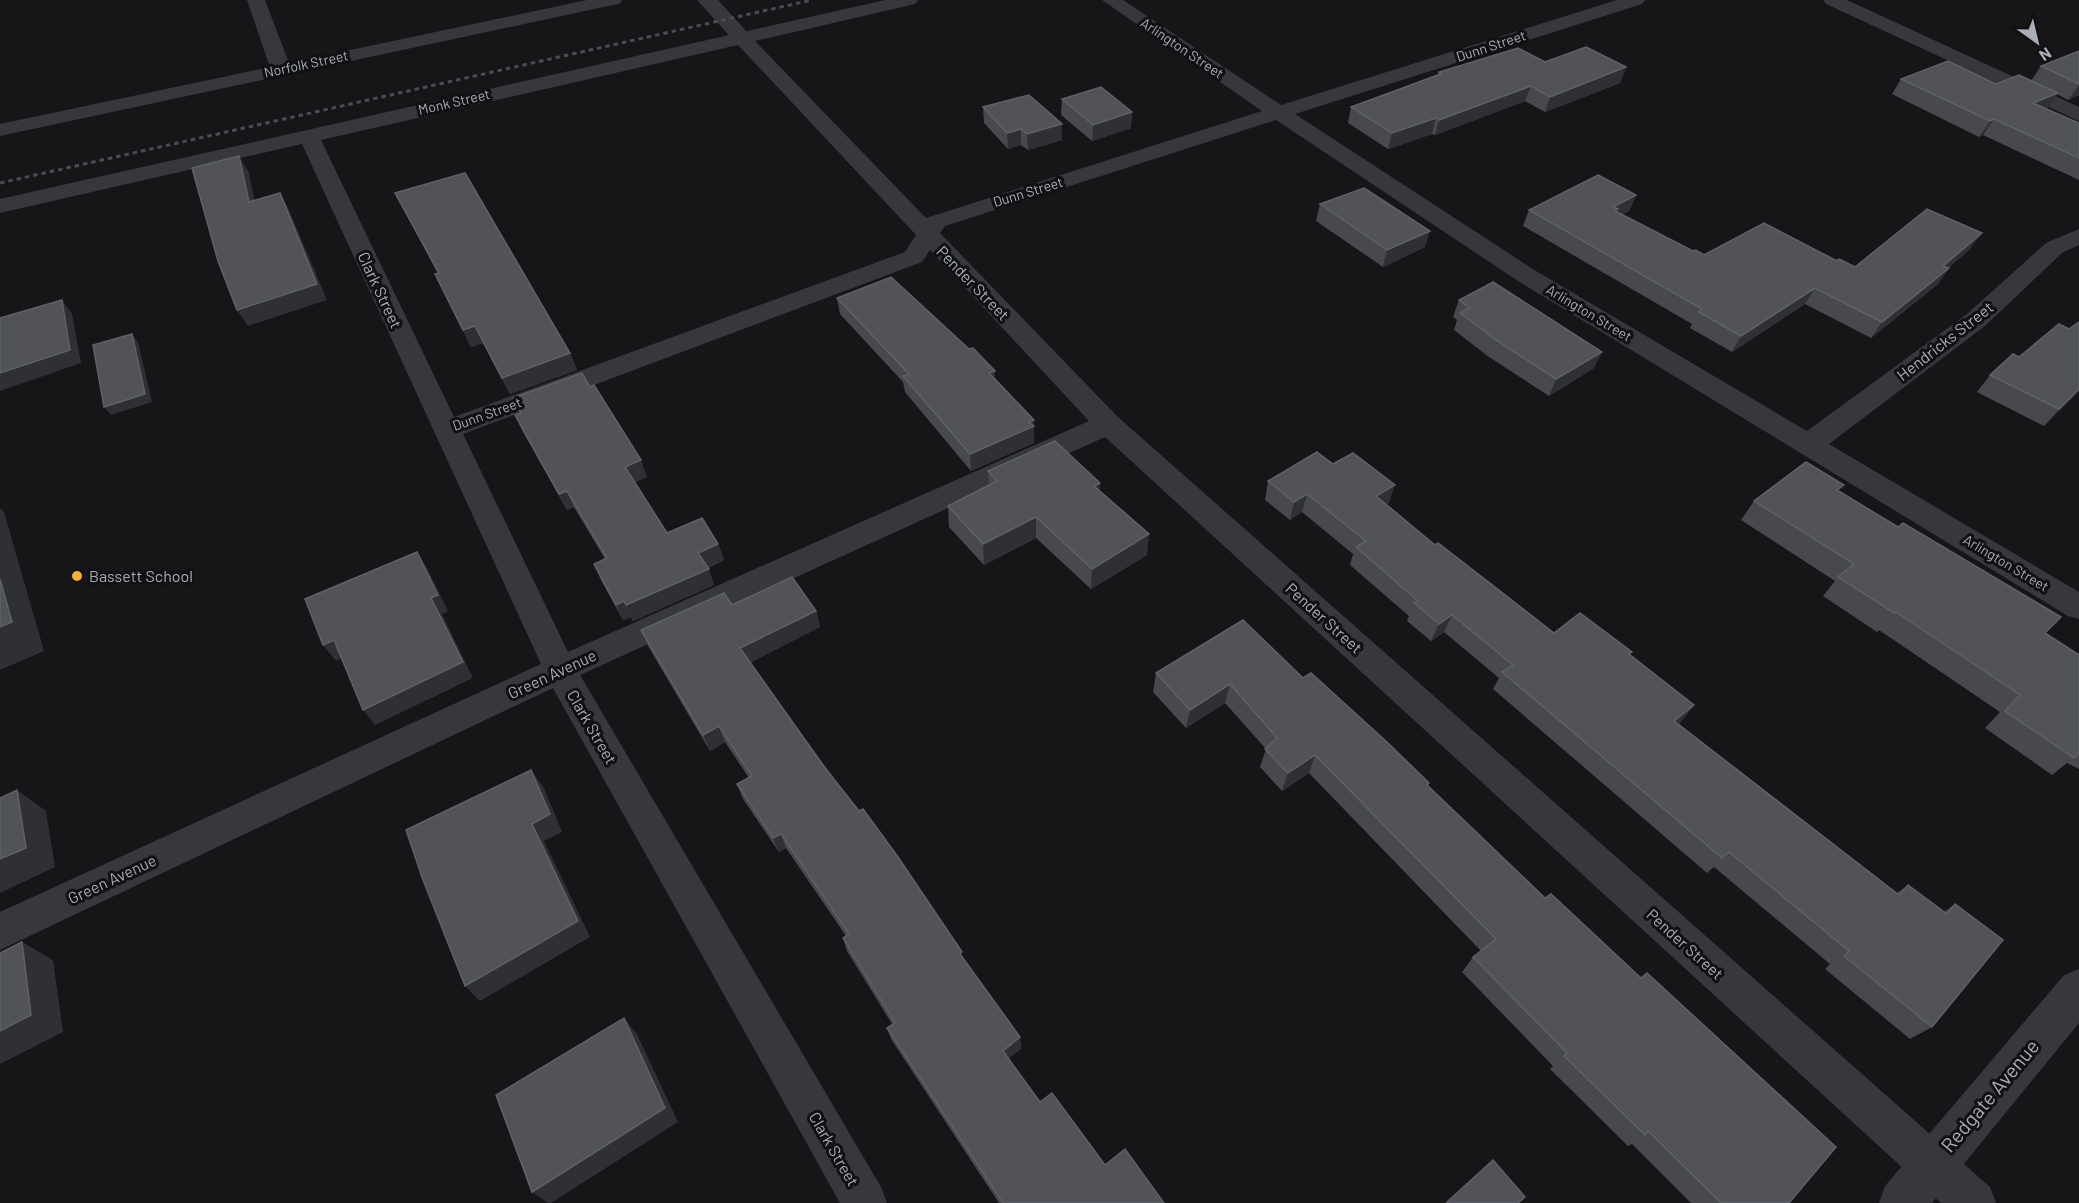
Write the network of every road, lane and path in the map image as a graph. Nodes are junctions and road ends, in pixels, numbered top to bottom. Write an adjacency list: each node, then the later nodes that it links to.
1 (256, 0): 9 (street)
2 (612, 0): 9 (street, Norfolk Street)
3 (707, 0): 8 (street, Pender Street)
4 (909, 0): 8 (street, Monk Street)
5 (1111, 0): 10 (street, Arlington Street)
6 (1636, 0): 10 (street, Dunn Street)
7 (1832, 0): 11 (street)
8 (742, 38): 13 (street, Monk Street); 15 (street, Pender Street)
9 (282, 69): 12 (street, Norfolk Street)
10 (1280, 113): 15 (street, Dunn Street); 19 (street, Arlington Street)
11 (2079, 115)
12 (0, 130)
13 (308, 135): 14 (street, Monk Street); 18 (street, Clark Street)
14 (0, 206)
15 (927, 236): 17 (street, Pender Street); 18 (street, Dunn Street)
16 (2079, 236): 19 (street, Hendricks Street)
17 (1108, 424): 21 (street, Green Avenue); 24 (street, Pender Street)
18 (446, 430): 21 (street, Clark Street)
19 (1809, 445): 20 (street, Arlington Street)
20 (2079, 607)
21 (560, 670): 22 (street, Green Avenue); 25 (street, Clark Street)
22 (0, 931)
23 (2079, 990): 24 (street, Redgate Avenue)
24 (1932, 1166): 26 (street, Redgate Avenue); 27 (street, Pender Street)
25 (865, 1203)
26 (1902, 1203)
27 (1974, 1203)

